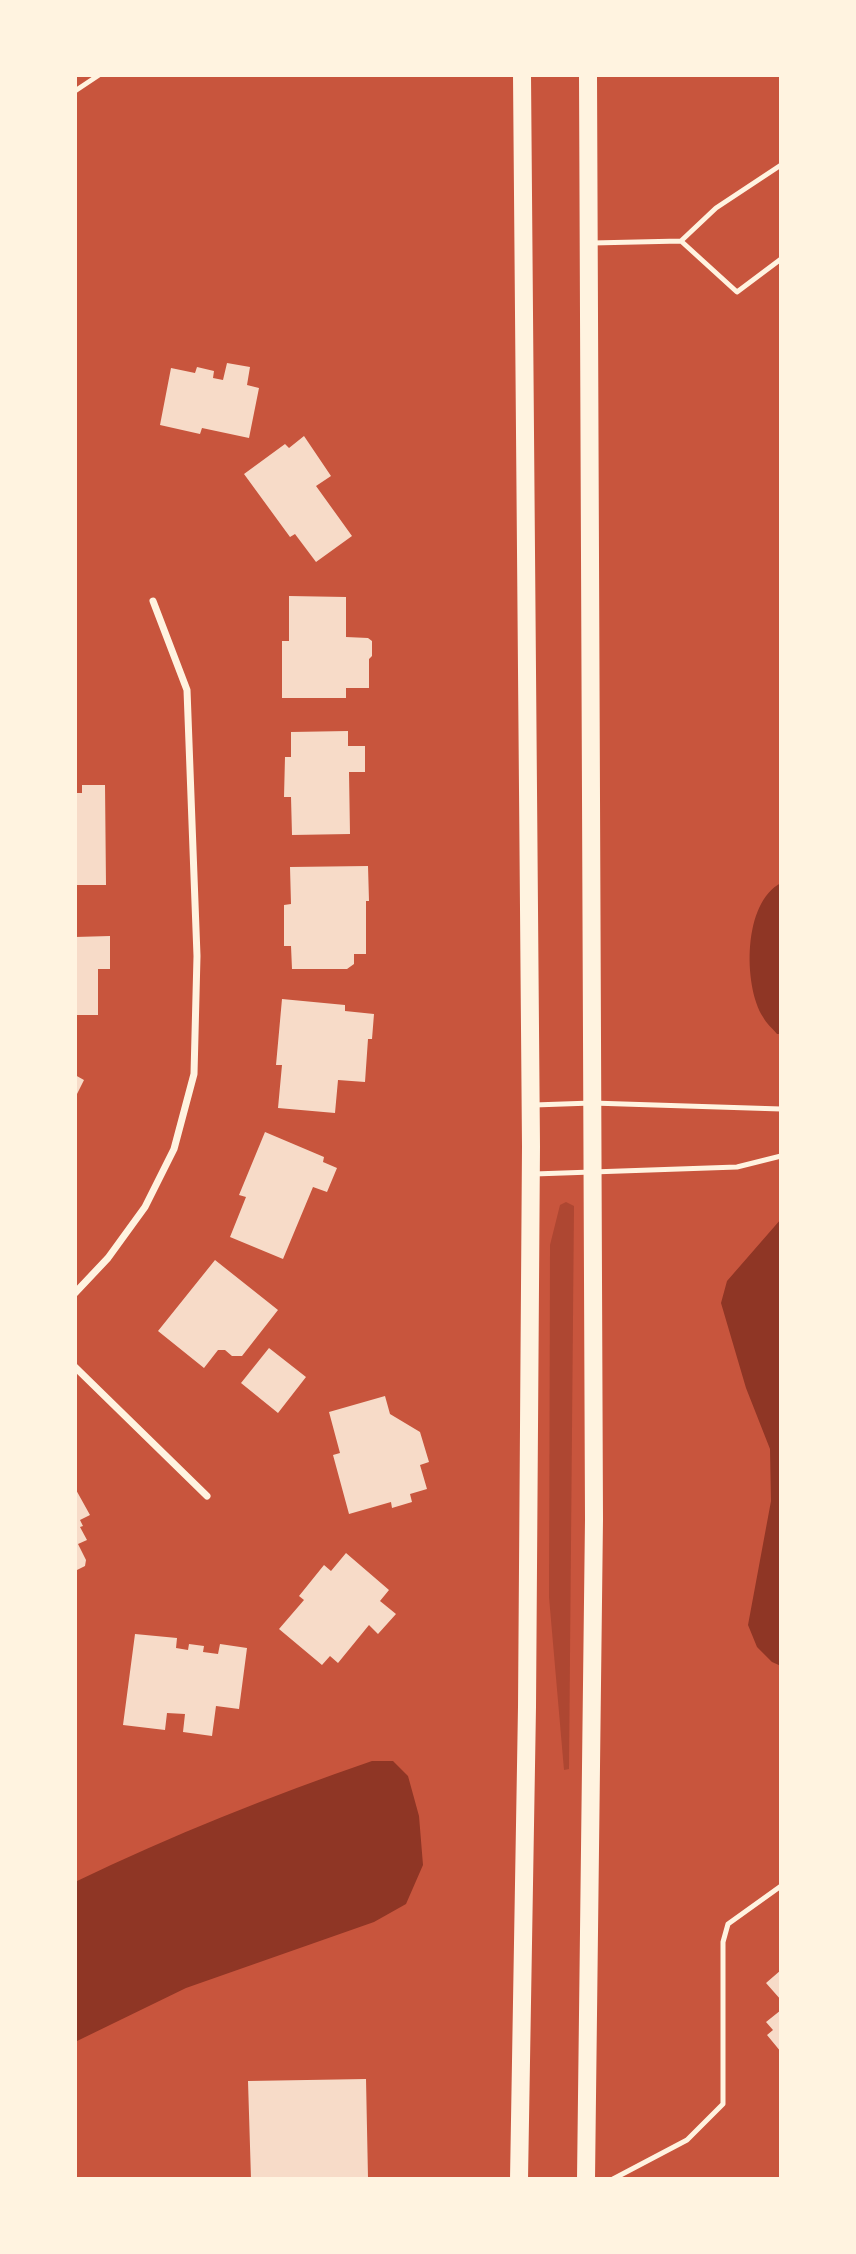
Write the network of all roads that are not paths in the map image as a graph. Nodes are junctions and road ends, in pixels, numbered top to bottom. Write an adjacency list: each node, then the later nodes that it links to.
1 (99, 75): 4 (lane)
2 (522, 75): 11 (main road)
3 (588, 75): 7 (main road)
4 (75, 91)
5 (781, 164): 6 (lane)
6 (681, 241): 7 (lane); 8 (lane)
7 (589, 243): 10 (main road)
8 (781, 259)
9 (153, 601): 16 (street)
10 (592, 1103): 11 (lane); 12 (lane); 14 (main road)
11 (531, 1105): 15 (main road)
12 (781, 1109)
13 (781, 1156): 14 (lane)
14 (592, 1173): 15 (lane); 21 (main road)
15 (531, 1174): 20 (main road)
16 (75, 1293)
17 (75, 1367): 18 (street)
18 (207, 1496)
19 (781, 1886): 22 (lane)
20 (519, 2179)
21 (586, 2179)
22 (613, 2179)

